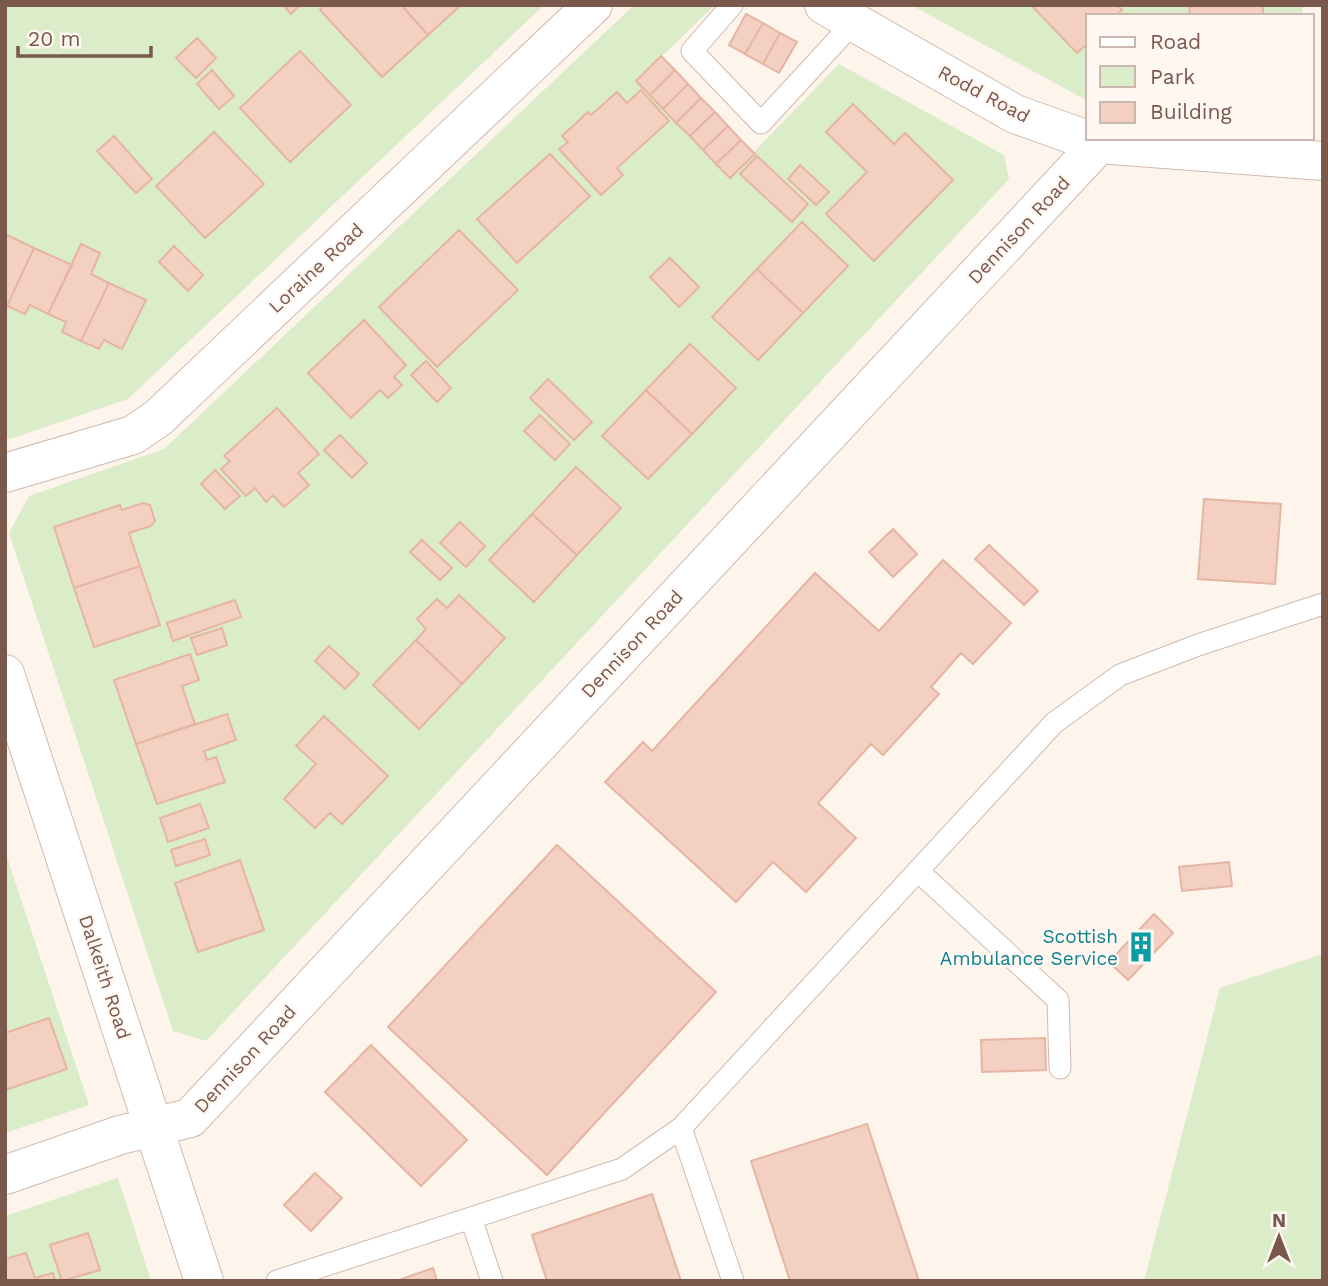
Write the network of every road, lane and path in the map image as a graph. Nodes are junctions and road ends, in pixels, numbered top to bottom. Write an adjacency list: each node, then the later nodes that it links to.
1 (593, 5): 8 (street, Loraine Road)
2 (732, 5): 3 (lane)
3 (839, 14): 4 (street, Rodd Road)
4 (1086, 139)
5 (1088, 140): 6 (street, Rodd Road)
6 (1099, 144): 7 (street, Rodd Road); 13 (street, Dennison Road)
7 (1322, 157)
8 (5, 473)
9 (1323, 604): 11 (lane)
10 (5, 674): 13 (street, Dalkeith Road)
11 (918, 871): 12 (lane); 14 (lane)
12 (1060, 1068)
13 (155, 1127): 15 (street, Dennison Road); 17 (street, Dalkeith Road)
14 (681, 1128): 16 (lane); 20 (lane)
15 (5, 1175)
16 (471, 1218): 18 (lane); 19 (lane)
17 (204, 1281)
18 (276, 1281)
19 (492, 1281)
20 (733, 1281)

